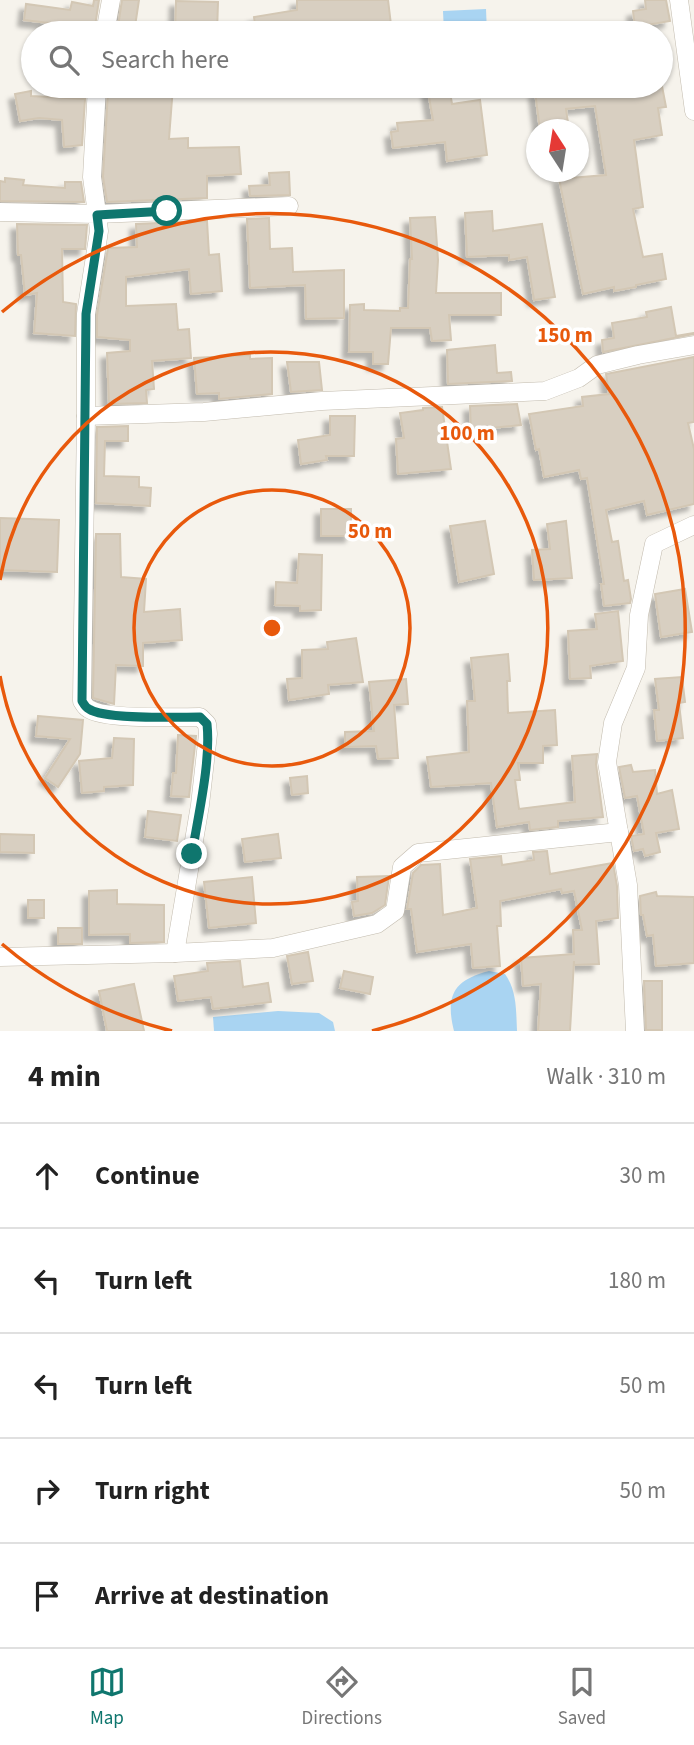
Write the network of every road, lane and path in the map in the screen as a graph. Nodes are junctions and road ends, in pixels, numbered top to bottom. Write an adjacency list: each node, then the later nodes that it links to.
1 (111, 0): 3 (street)
2 (679, 0): 5 (street)
3 (107, 21)
4 (96, 98): 8 (street)
5 (694, 111)
6 (289, 206): 8 (street)
7 (0, 212): 8 (street)
8 (97, 215): 10 (street)
9 (694, 345): 10 (street)
10 (86, 416): 13 (street)
11 (694, 525): 12 (street)
12 (619, 832): 13 (street); 15 (street)
13 (175, 953): 14 (street)
14 (0, 957)
15 (635, 1031)

